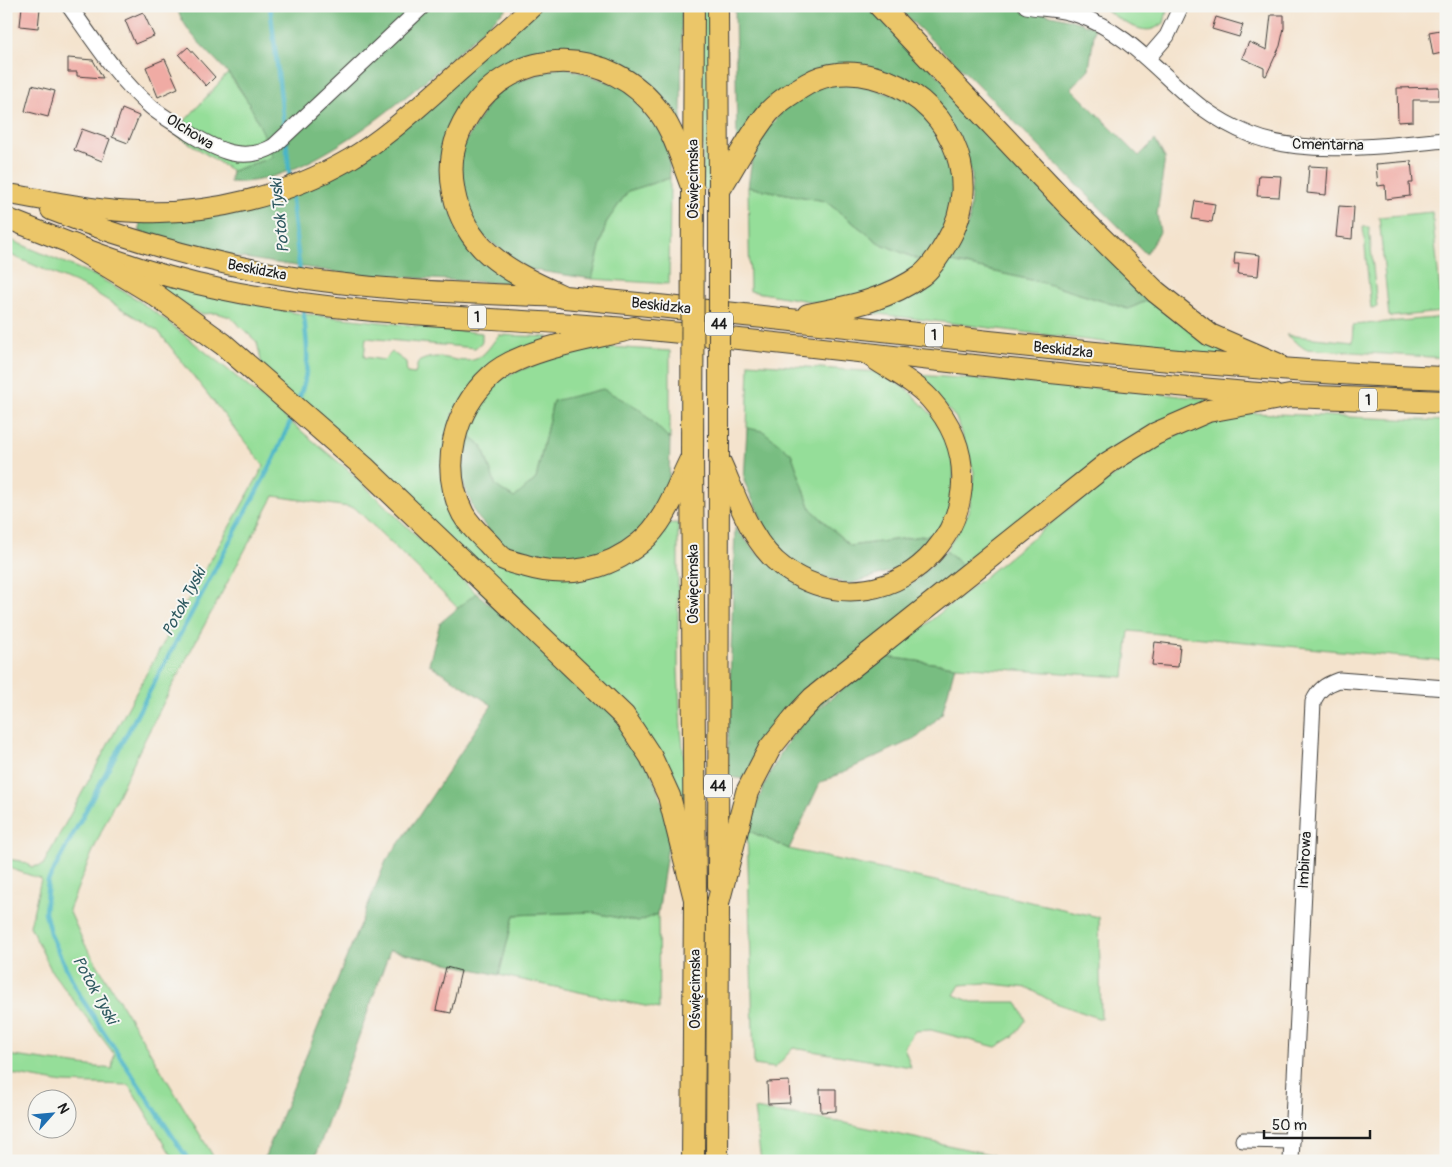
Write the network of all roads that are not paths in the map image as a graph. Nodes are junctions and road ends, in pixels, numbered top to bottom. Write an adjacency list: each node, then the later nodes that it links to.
1 (69, 6): 2 (street, Olchowa)
2 (423, 6)
3 (533, 6): 15 (main road)
4 (694, 6): 13 (main road, Oświęcimska / 44)
5 (718, 6): 14 (main road, Oświęcimska / 44)
6 (880, 6): 22 (highway)
7 (1026, 6): 10 (street, Cmentarna)
8 (1083, 6): 10 (street, Cmentarna)
9 (1181, 6): 11 (street)
10 (1092, 21): 11 (street, Cmentarna)
11 (1148, 58): 12 (street, Cmentarna)
12 (1446, 140)
13 (693, 189): 18 (highway); 26 (highway, Oświęcimska / 44, bridge)
14 (719, 190): 19 (highway); 27 (main road, Oświęcimska / 44, bridge)
15 (11, 194): 18 (main road, Beskidzka / 1)
16 (6, 218): 17 (main road, Beskidzka / 1)
17 (73, 245): 20 (main road, Beskidzka / 1); 29 (highway)
18 (564, 297): 19 (highway, Beskidzka / 1)
19 (788, 320): 22 (highway, Beskidzka / 1)
20 (634, 328): 21 (main road, Beskidzka / 1); 26 (highway)
21 (864, 353): 24 (main road, Beskidzka / 1); 27 (main road)
22 (1292, 371): 23 (highway, Beskidzka / 1)
23 (1446, 378)
24 (1290, 396): 25 (highway, Beskidzka / 1); 30 (highway)
25 (1446, 402)
26 (692, 456): 29 (highway, Oświęcimska / 44)
27 (719, 458): 30 (main road, Oświęcimska / 44)
28 (1446, 688): 32 (street, Imbirowa)
29 (695, 900): 33 (highway, Oświęcimska / 44)
30 (718, 903): 34 (highway, Oświęcimska / 44)
31 (1243, 1140): 32 (street)
32 (1292, 1141): 35 (street, Imbirowa)
33 (693, 1161)
34 (717, 1161)
35 (1291, 1161)

